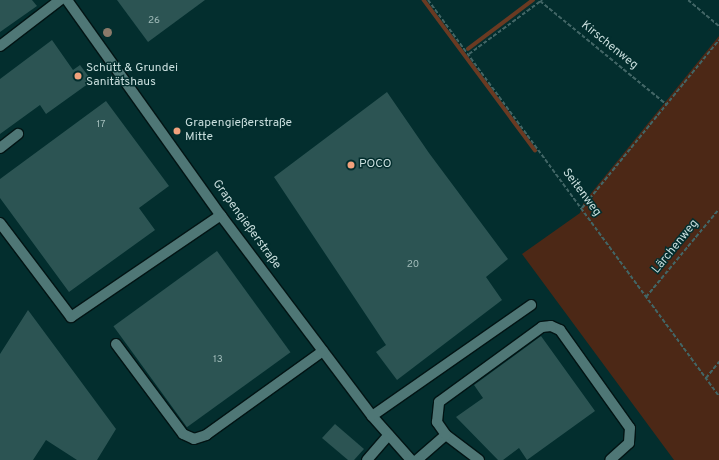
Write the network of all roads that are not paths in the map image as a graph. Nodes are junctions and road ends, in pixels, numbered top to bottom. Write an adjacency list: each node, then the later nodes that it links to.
1 (60, 0): 3 (street)
2 (67, 0): 6 (street, Grapengießerstraße)
3 (0, 46)
4 (18, 134): 5 (street)
5 (0, 148)
6 (221, 215): 7 (street); 10 (street, Grapengießerstraße)
7 (0, 223)
8 (531, 305): 11 (street)
9 (116, 344): 10 (street)
10 (323, 351): 11 (street, Grapengießerstraße)
11 (372, 416): 12 (street, Grapengießerstraße)
12 (389, 435): 14 (street); 15 (street, Grapengießerstraße)
13 (446, 435): 16 (street); 17 (street); 18 (street)
14 (367, 460)
15 (411, 460)
16 (417, 460)
17 (479, 460)
18 (610, 460)

